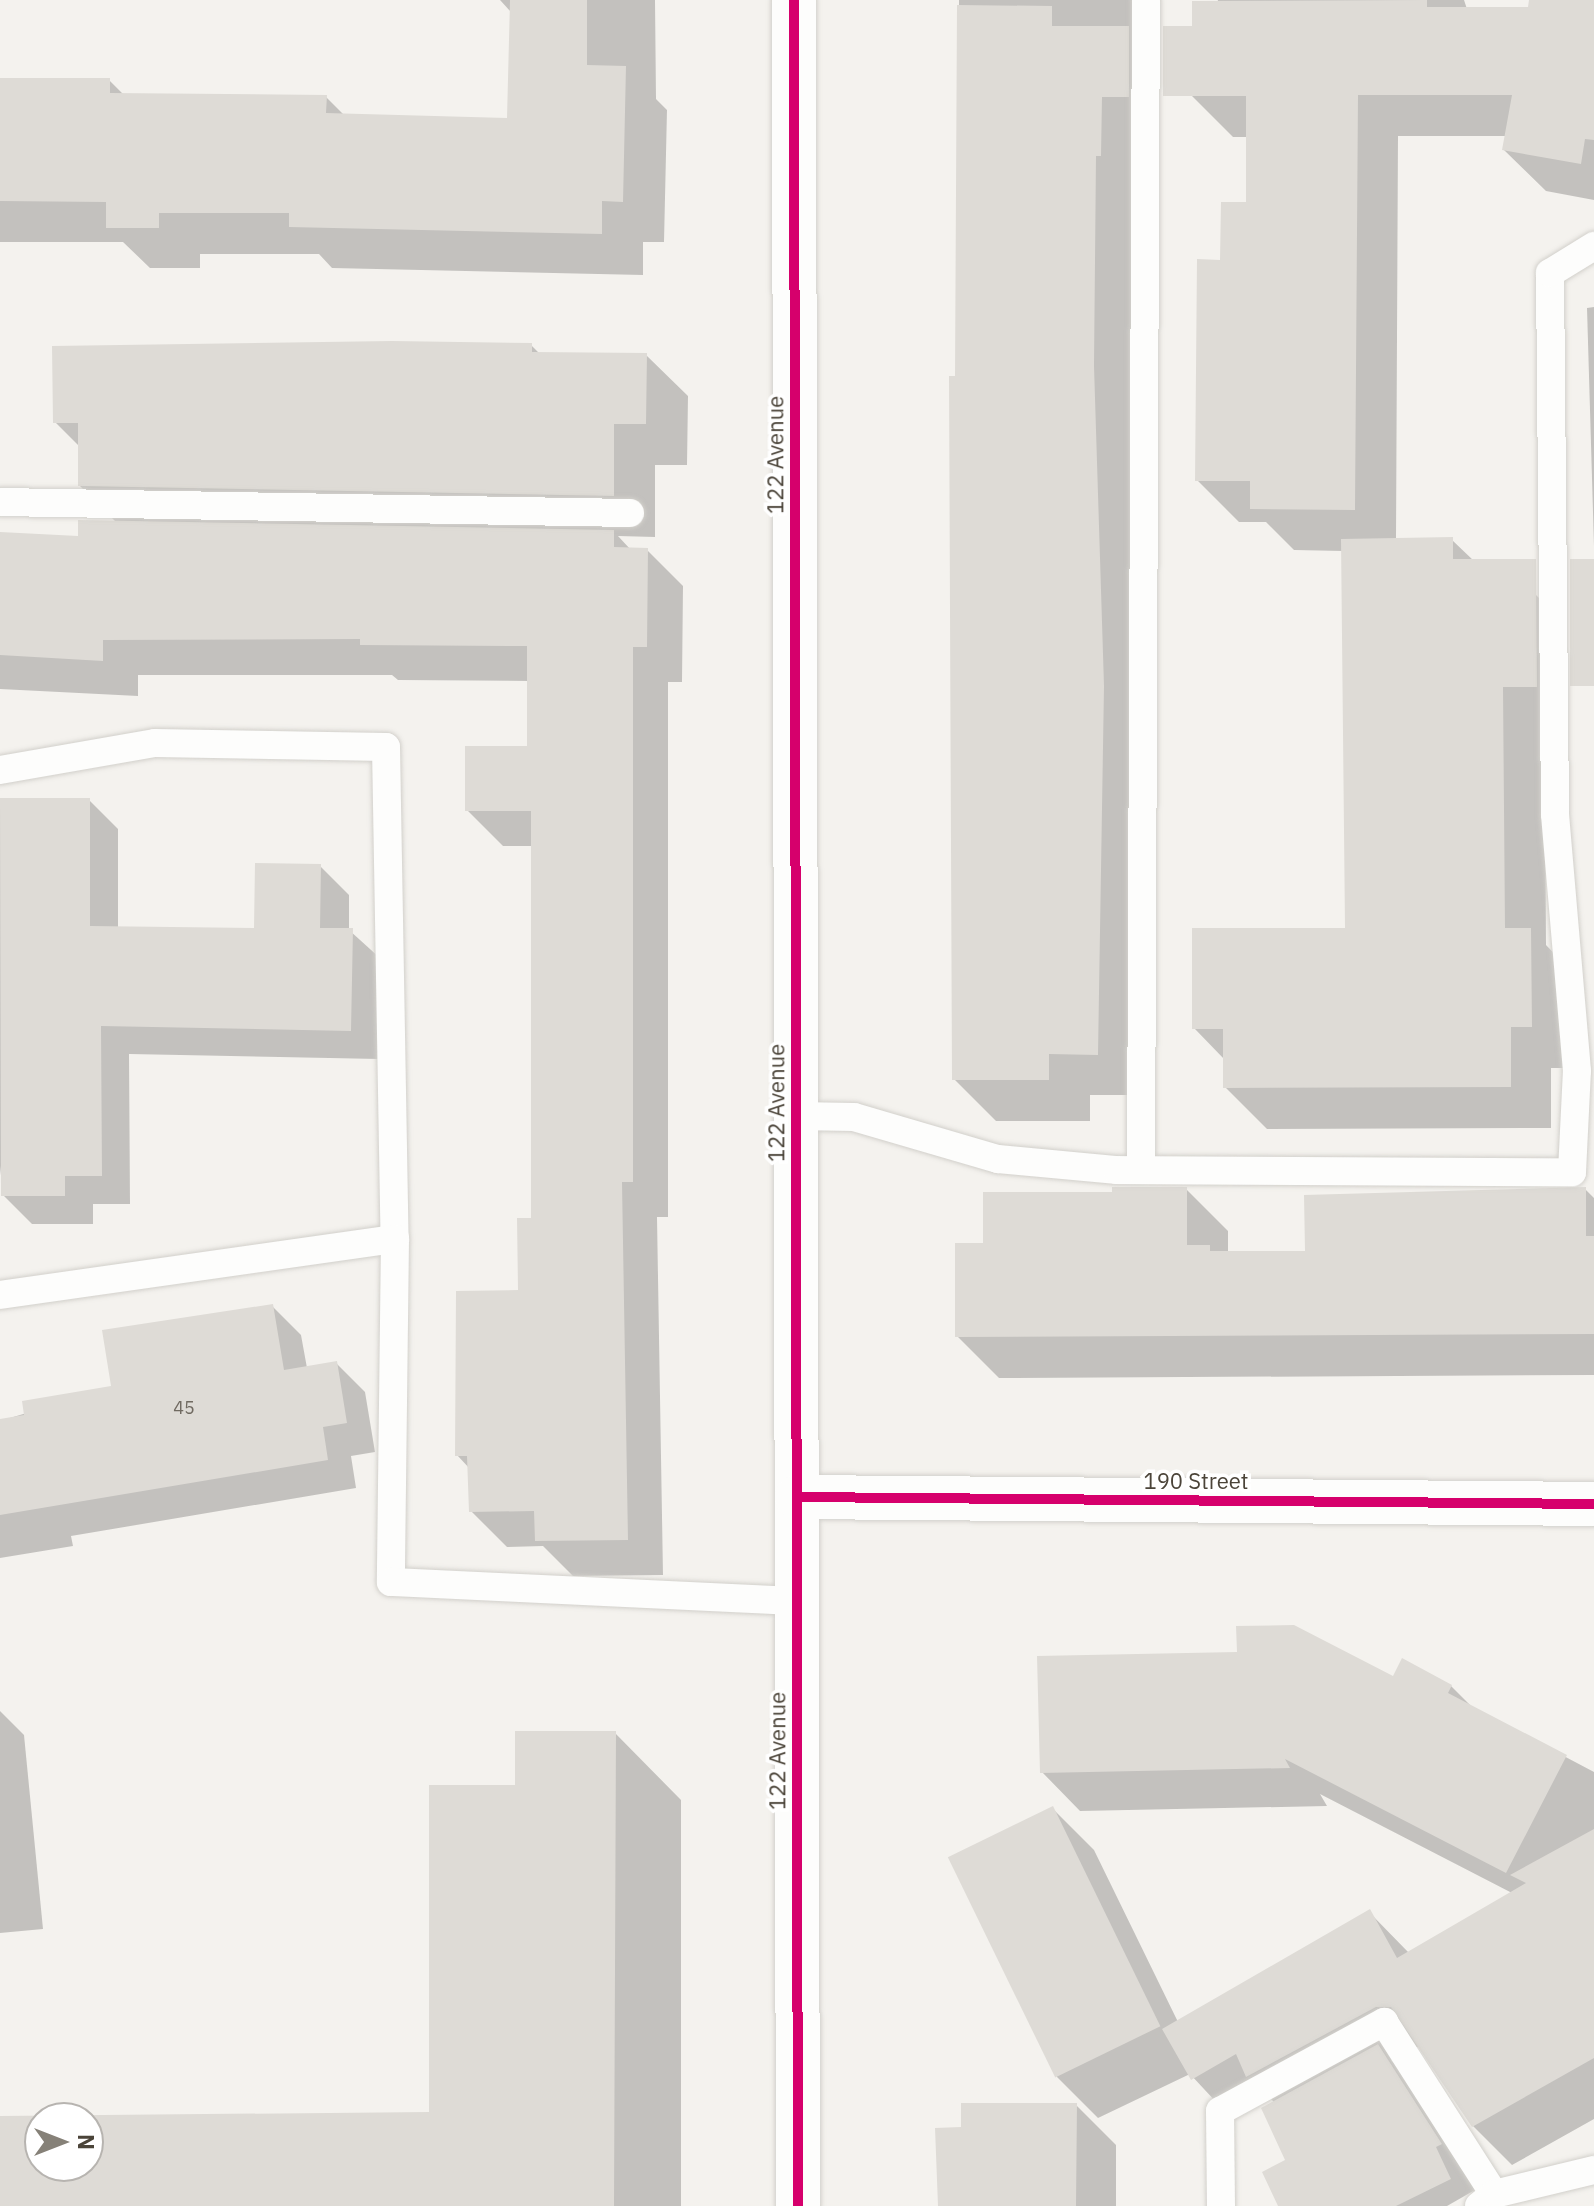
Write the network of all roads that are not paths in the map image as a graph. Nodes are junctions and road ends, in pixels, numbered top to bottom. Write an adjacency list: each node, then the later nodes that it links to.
1 (794, 0): 7 (street, 122 Avenue)
2 (1146, 0): 8 (lane)
3 (1594, 246): 8 (lane)
4 (0, 502): 5 (lane)
5 (630, 513)
6 (0, 770): 9 (lane)
7 (796, 1116): 8 (lane); 11 (street, 122 Avenue)
8 (1141, 1170)
9 (395, 1239): 10 (lane); 13 (lane)
10 (0, 1295)
11 (797, 1497): 12 (street, 190 Street); 13 (street, 122 Avenue)
12 (1594, 1504)
13 (797, 1601): 16 (street, 122 Avenue)
14 (1594, 2170): 15 (lane)
15 (1486, 2200): 17 (lane)
16 (798, 2206)
17 (1221, 2206)

